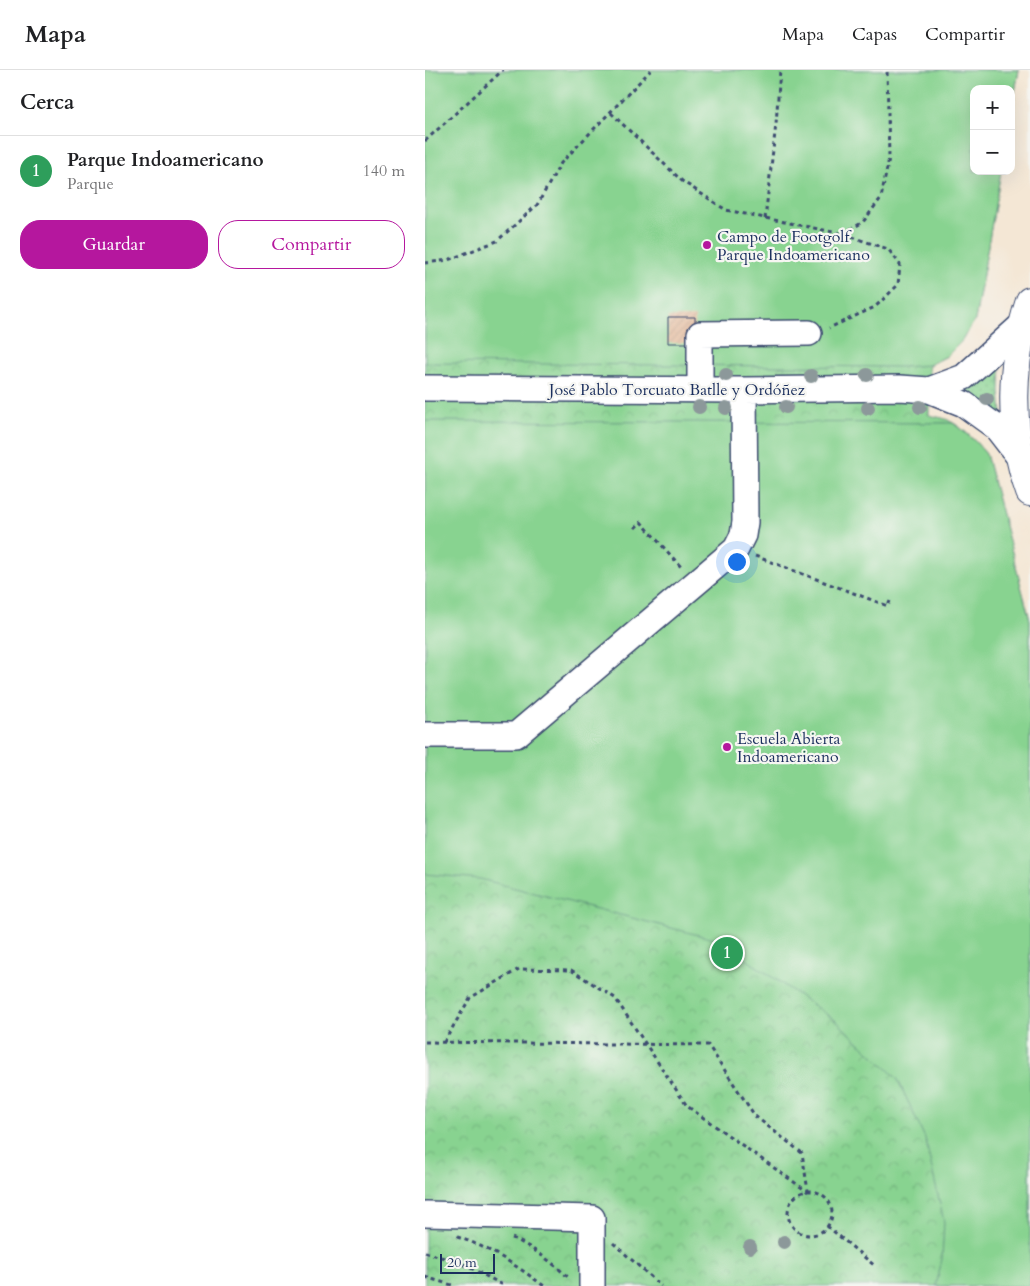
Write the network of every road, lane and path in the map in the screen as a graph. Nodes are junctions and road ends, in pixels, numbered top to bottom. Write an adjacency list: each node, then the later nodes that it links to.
1 (503, 70): 6 (path)
2 (651, 70): 5 (path)
3 (780, 70): 7 (path)
4 (887, 70): 8 (path)
5 (611, 113): 7 (path); 9 (path)
6 (425, 141)
7 (765, 219): 8 (path)
8 (843, 234): 11 (path)
9 (425, 263)
10 (1027, 312): 15 (street, José Pablo Torcuato Batlle y Ordóñez); 16 (main road)
11 (809, 333): 13 (street)
12 (425, 388): 13 (street, José Pablo Torcuato Batlle y Ordóñez)
13 (699, 390): 14 (street, José Pablo Torcuato Batlle y Ordóñez)
14 (743, 390): 15 (street, José Pablo Torcuato Batlle y Ordóñez); 19 (street)
15 (929, 390): 16 (street, José Pablo Torcuato Batlle y Ordóñez)
16 (1020, 458): 17 (main road)
17 (1030, 492)
18 (635, 528): 20 (path)
19 (736, 549): 20 (street); 21 (path)
20 (695, 583): 22 (street)
21 (890, 601)
22 (425, 735)
23 (425, 1042): 24 (path)
24 (444, 1042): 25 (path); 25 (path)
25 (647, 1045): 26 (path); 26 (path)
26 (808, 1192): 29 (path); 29 (path)
27 (425, 1214): 28 (street)
28 (592, 1218): 35 (street); 39 (path)
29 (827, 1226): 33 (path)
30 (452, 1235): 38 (path)
31 (507, 1236): 35 (path)
32 (425, 1252): 37 (path)
33 (875, 1266)
34 (425, 1277): 36 (path)
35 (582, 1283)
36 (455, 1286)
37 (505, 1286)
38 (544, 1286)
39 (661, 1286)

